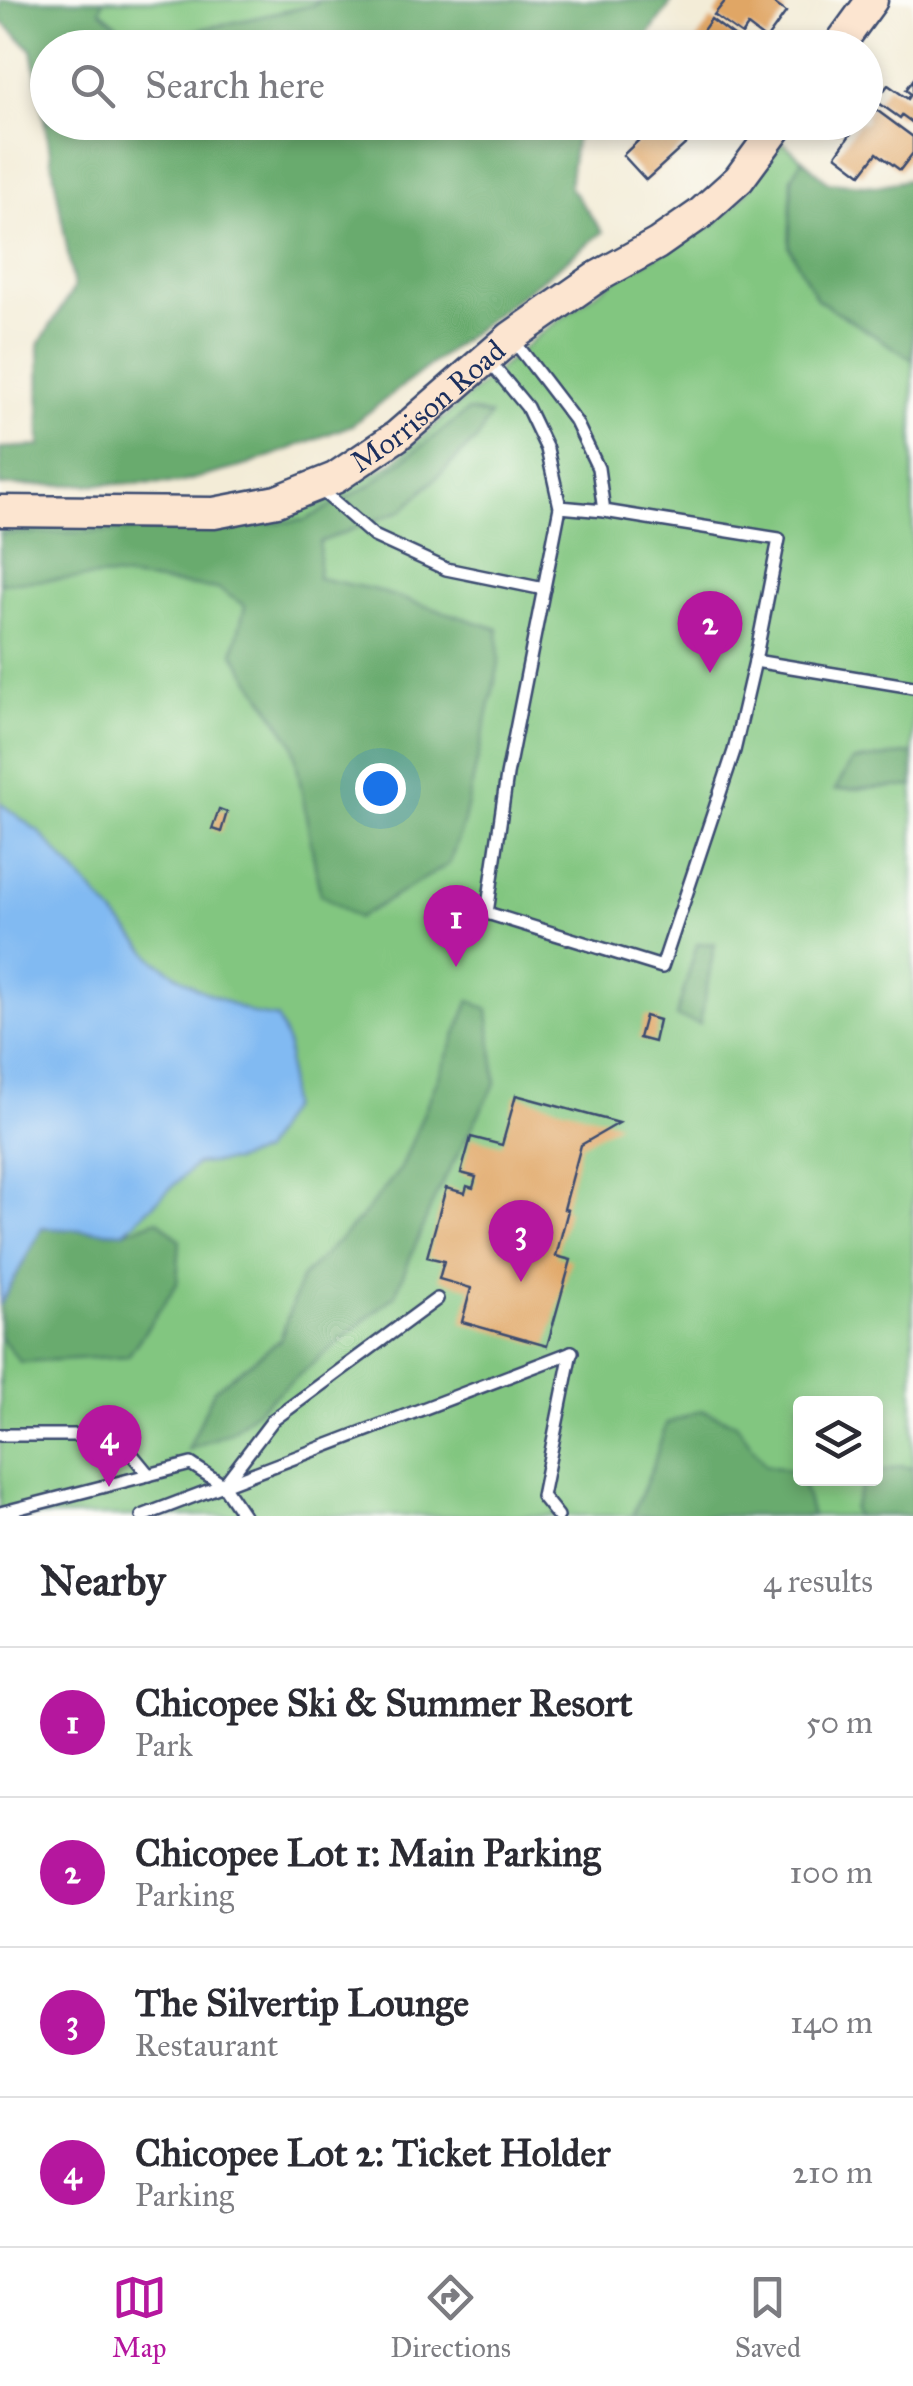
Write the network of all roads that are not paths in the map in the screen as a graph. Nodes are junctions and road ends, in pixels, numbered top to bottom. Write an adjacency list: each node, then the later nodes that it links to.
1 (872, 0): 2 (street)
2 (850, 30)
3 (768, 140): 4 (street, Morrison Road)
4 (512, 337): 5 (street, Morrison Road); 9 (lane)
5 (486, 358): 6 (street, Morrison Road); 7 (lane)
6 (315, 485): 8 (street, Morrison Road); 10 (lane)
7 (560, 507): 9 (lane); 10 (lane)
8 (0, 511)
9 (604, 511): 11 (lane)
10 (544, 588): 11 (lane)
11 (756, 661): 12 (lane)
12 (913, 687)
13 (437, 1299): 16 (lane)
14 (0, 1435): 15 (lane)
15 (148, 1475): 16 (lane); 17 (lane)
16 (224, 1485): 18 (lane); 19 (lane); 20 (lane)
17 (0, 1514)
18 (142, 1516)
19 (244, 1516)
20 (558, 1516)

